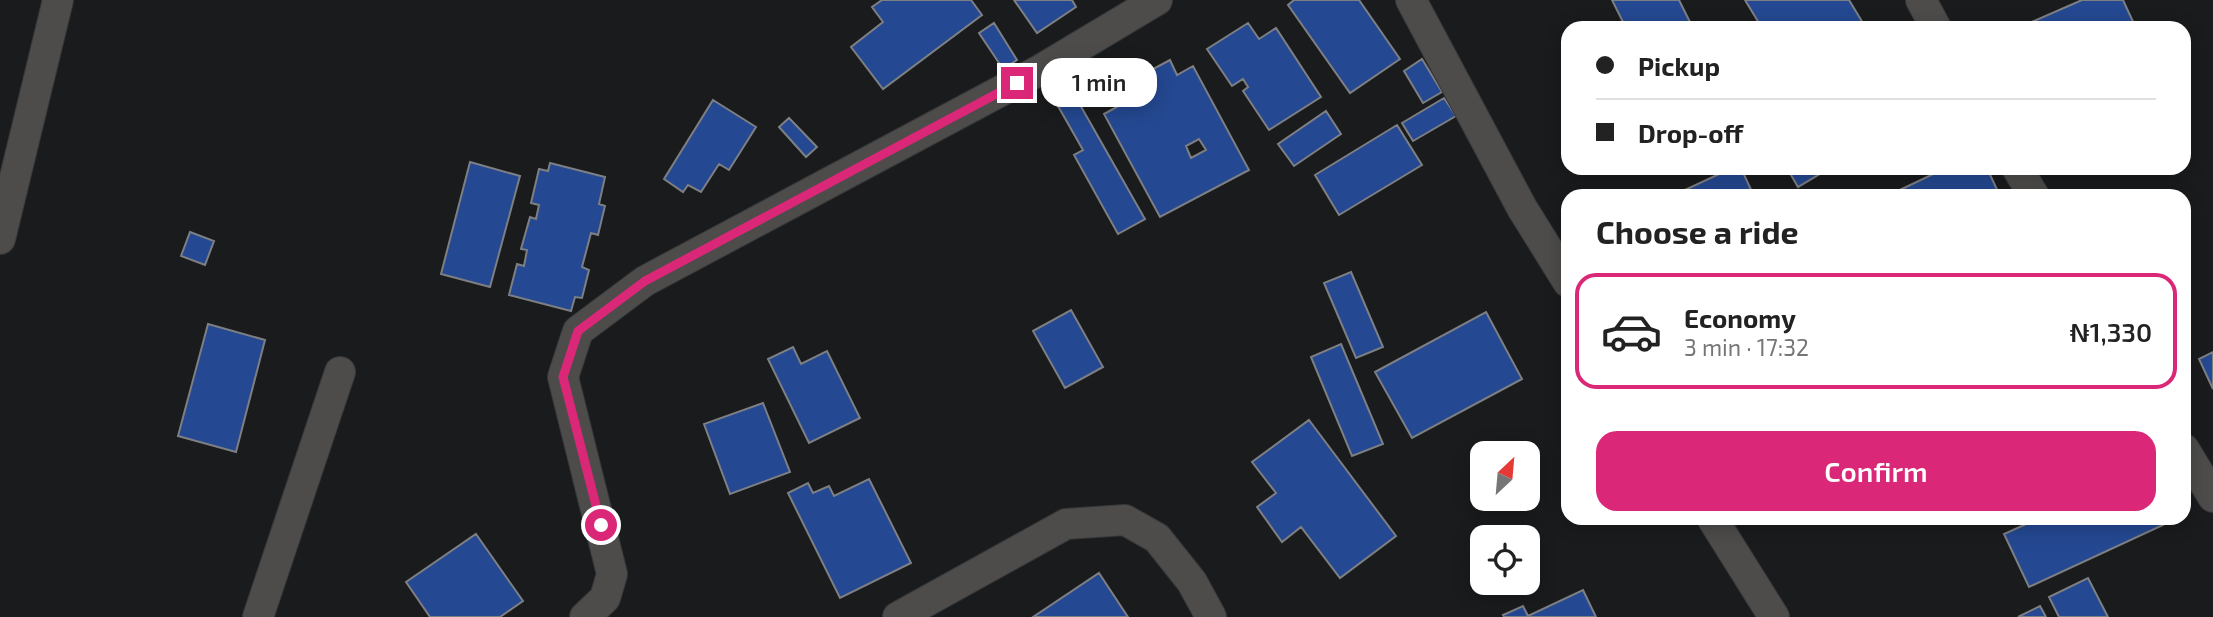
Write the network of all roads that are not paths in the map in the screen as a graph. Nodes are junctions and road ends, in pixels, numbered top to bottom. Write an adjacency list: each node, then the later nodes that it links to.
1 (58, 0): 6 (street)
2 (1157, 0): 13 (street)
3 (1410, 0): 7 (street)
4 (1921, 0): 5 (street)
5 (1932, 21)
6 (0, 239)
7 (1561, 271)
8 (340, 372): 12 (street)
9 (2191, 461): 10 (street)
10 (2213, 497)
11 (1716, 525): 16 (street)
12 (258, 617)
13 (585, 617)
14 (898, 617): 15 (street)
15 (1211, 617)
16 (1774, 617)

